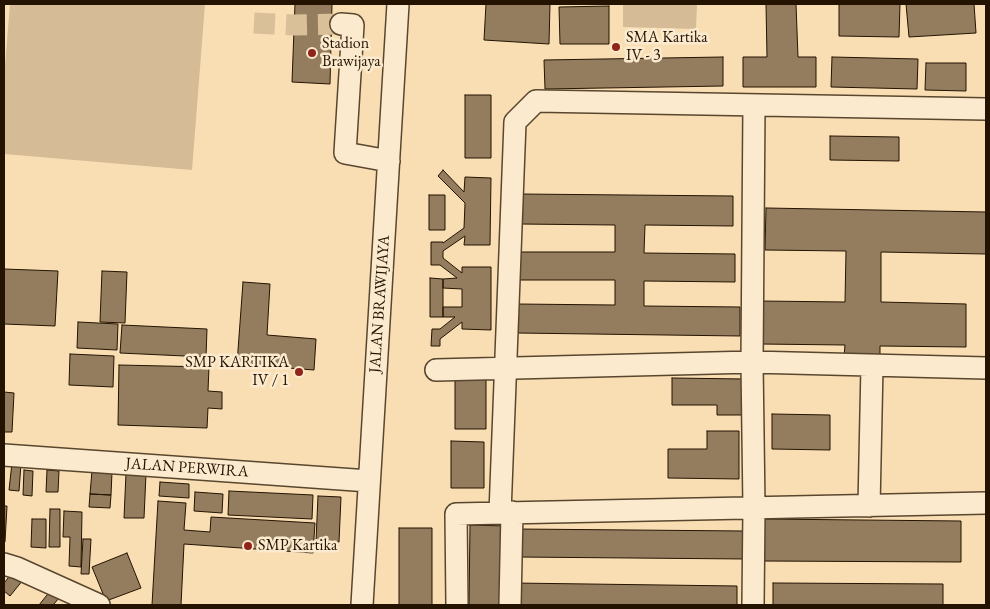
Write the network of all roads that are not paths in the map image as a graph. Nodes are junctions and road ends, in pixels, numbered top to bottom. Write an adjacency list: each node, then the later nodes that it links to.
1 (398, 4): 5 (street, JALAN BRAWIJAYA)
2 (341, 24): 5 (street)
3 (754, 105): 4 (street); 6 (street); 8 (street)
4 (986, 109)
5 (389, 161): 12 (street, JALAN BRAWIJAYA)
6 (752, 362): 7 (street); 8 (street); 15 (street)
7 (872, 366): 9 (street); 14 (street)
8 (506, 367): 10 (street); 16 (street)
9 (986, 368)
10 (436, 370)
11 (4, 455): 12 (street, JALAN PERWIRA)
12 (369, 481): 19 (street, JALAN BRAWIJAYA)
13 (986, 504): 14 (street)
14 (869, 506): 15 (street)
15 (754, 508): 16 (street); 22 (street)
16 (506, 513): 20 (street); 21 (street)
17 (4, 564): 18 (street)
18 (99, 605)
19 (362, 605)
20 (457, 605)
21 (510, 605)
22 (753, 605)

